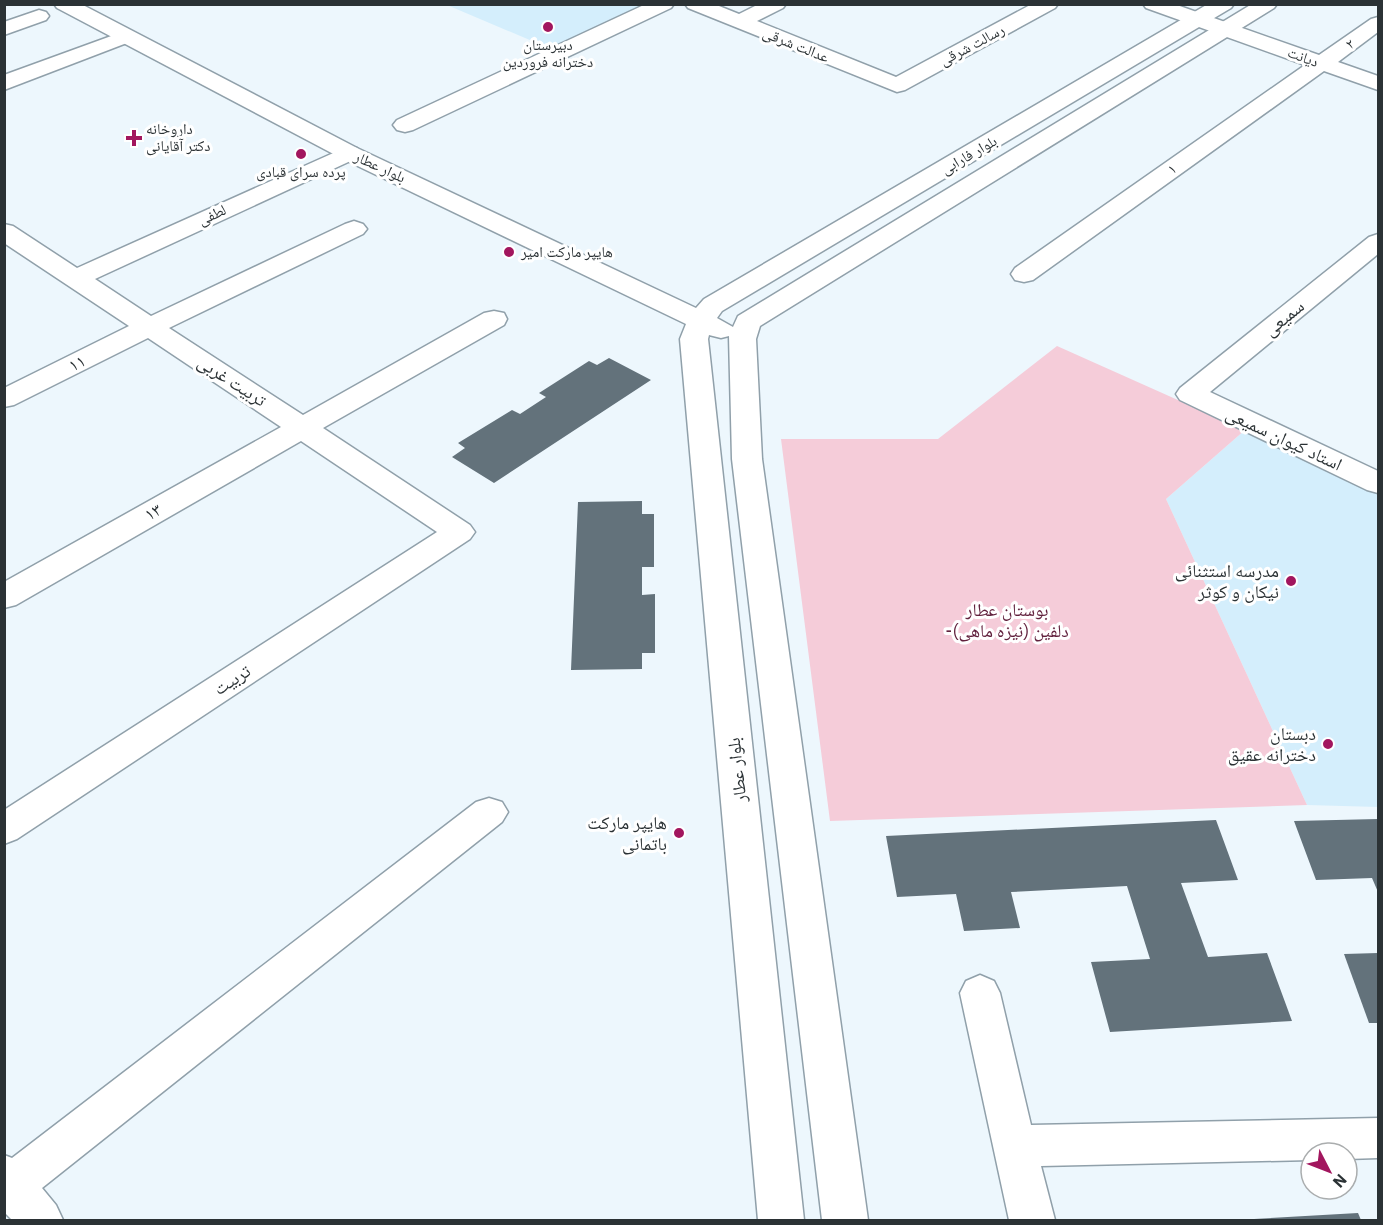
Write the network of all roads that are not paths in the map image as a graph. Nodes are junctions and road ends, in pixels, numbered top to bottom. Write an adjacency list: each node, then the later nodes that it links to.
1 (64, 4): 16 (street, بلوار عطار)
2 (102, 4): 28 (street, بلوار عطار)
3 (664, 4): 21 (street)
4 (695, 4): 12 (street, عدالت شرقی)
5 (776, 4): 12 (street)
6 (1048, 4): 20 (street, رسالت شرقی)
7 (1153, 4): 11 (street, دیانت)
8 (1224, 4): 11 (street, بلوار فارابی)
9 (1267, 4): 15 (street, بلوار فارابی)
10 (39, 16): 14 (street)
11 (1199, 21): 15 (street, دیانت); 28 (street, بلوار فارابی)
12 (739, 22): 20 (street, عدالت شرقی)
13 (1378, 23): 17 (street, ۲)
14 (4, 29)
15 (1228, 30): 17 (street, دیانت); 31 (street, بلوار فارابی)
16 (125, 37): 18 (street); 22 (street, بلوار عطار)
17 (1321, 64): 19 (street, دیانت); 26 (street, ۱)
18 (4, 83)
19 (1378, 83)
20 (897, 85)
21 (405, 125)
22 (349, 153): 27 (street, لطفی); 28 (street, بلوار عطار)
23 (354, 229): 30 (street, ۱۱)
24 (10, 240): 27 (street, تربیت غربی)
25 (1378, 242): 32 (street, سمیعی)
26 (1024, 273)
27 (76, 278): 30 (street, تربیت غربی)
28 (707, 313): 31 (street, بلوار عطار); 45 (street, بلوار عطار)
29 (494, 319): 34 (street, ۱۳)
30 (149, 327): 33 (street, ۱۱); 34 (street, تربیت غربی)
31 (745, 331): 46 (street)
32 (1190, 394): 35 (street, استاد کیوان سمیعی)
33 (4, 399)
34 (301, 427): 36 (street, تربیت غربی); 37 (street, ۱۳)
35 (1378, 483)
36 (459, 532): 39 (street, تربیت)
37 (4, 597)
38 (489, 812): 43 (street)
39 (4, 829)
40 (980, 993): 42 (street)
41 (1378, 1138): 42 (street)
42 (1014, 1146): 47 (street)
43 (7, 1184): 44 (street)
44 (40, 1221)
45 (781, 1221)
46 (845, 1221)
47 (1032, 1221)

